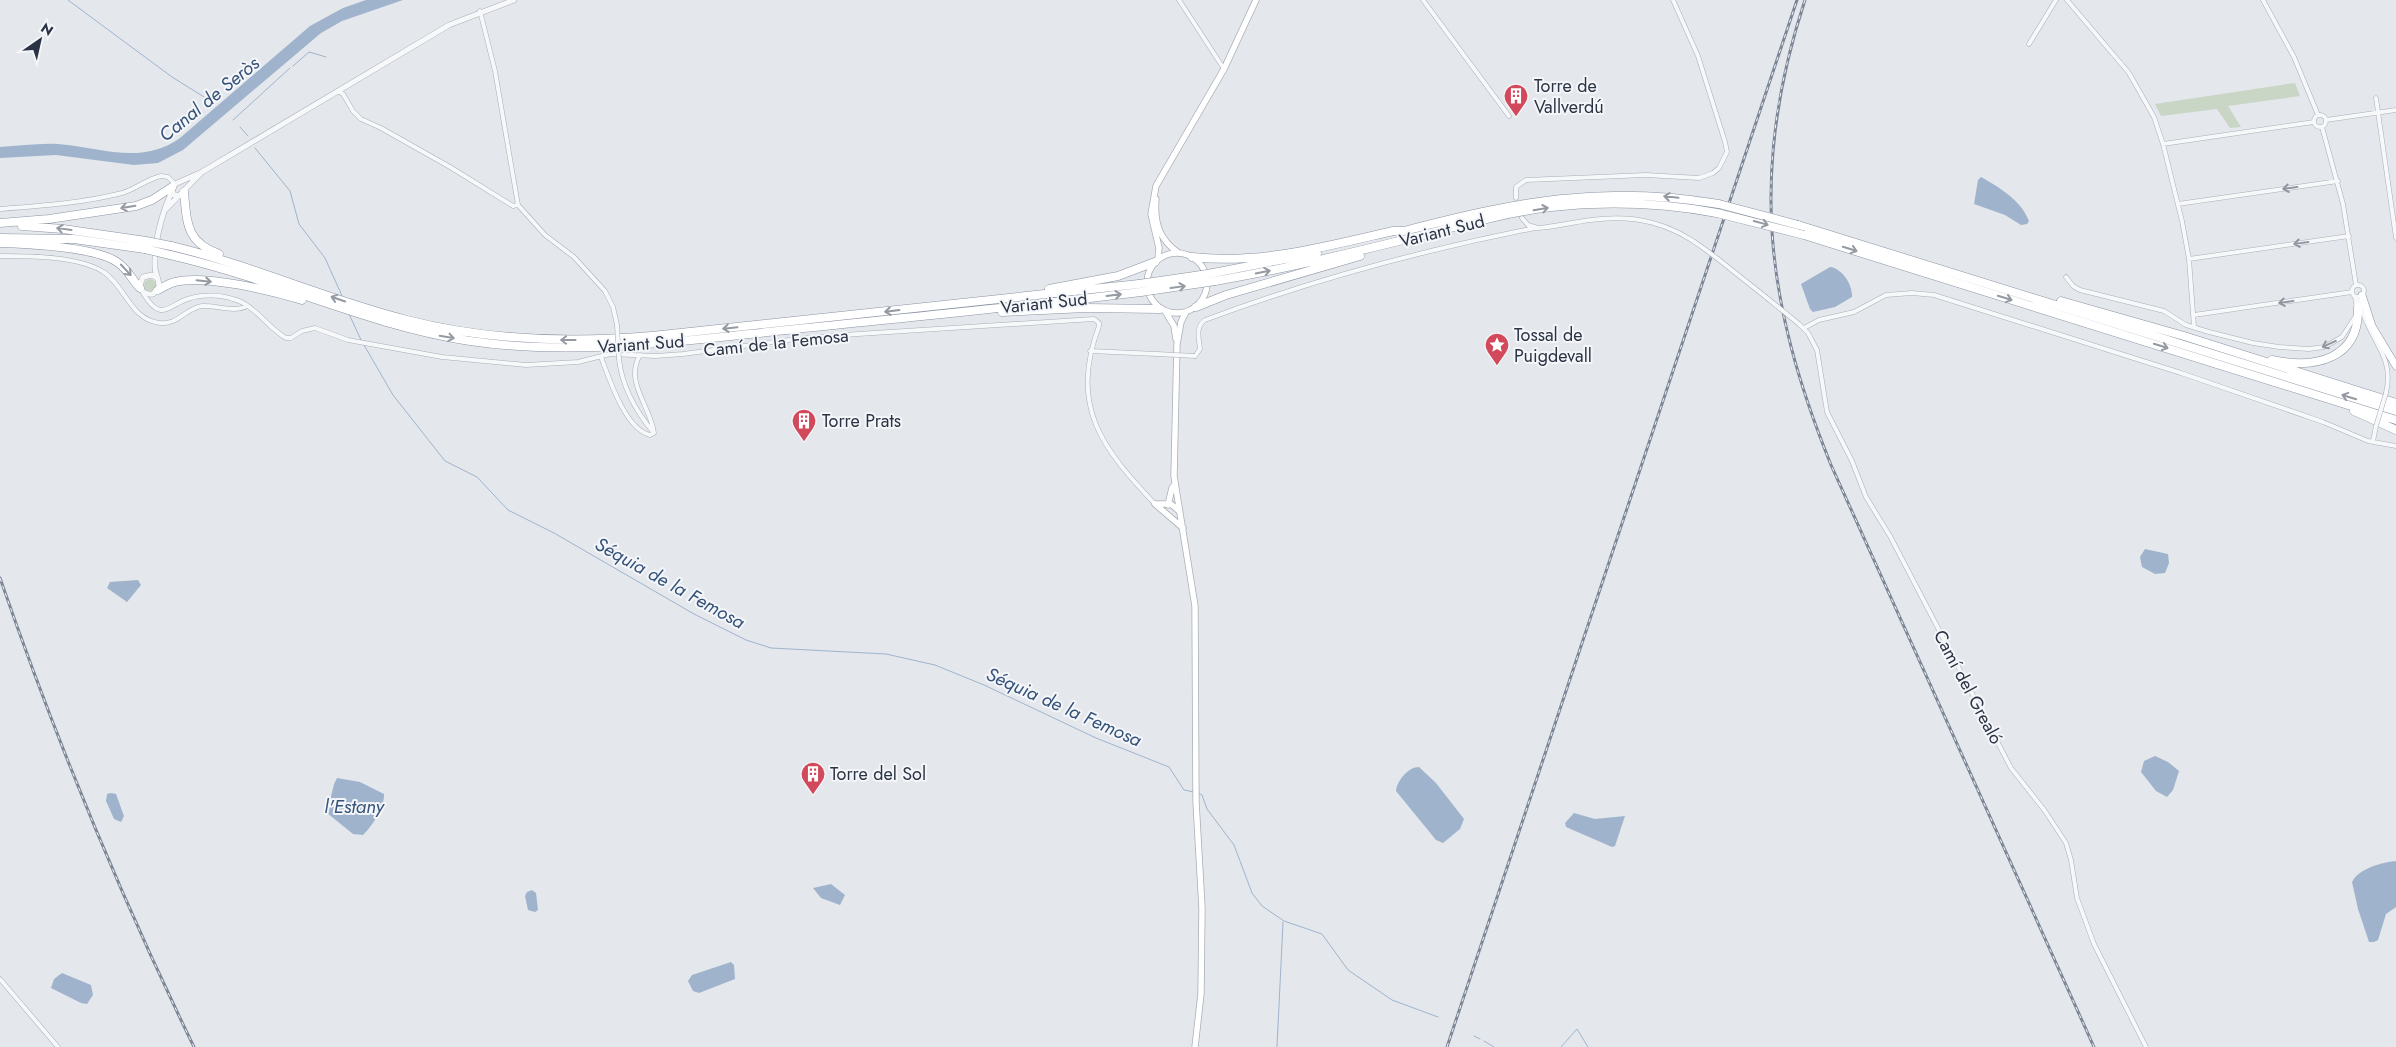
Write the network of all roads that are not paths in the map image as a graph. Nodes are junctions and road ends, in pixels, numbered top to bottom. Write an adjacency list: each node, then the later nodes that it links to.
1 (514, 0): 9 (street)
2 (1179, 0): 11 (street)
3 (1256, 0): 11 (main road)
4 (1423, 0): 17 (street)
5 (1673, 0): 27 (street)
6 (2056, 0): 10 (street)
7 (2068, 0): 21 (street)
8 (2263, 0): 16 (street)
9 (480, 11): 12 (street); 29 (street)
10 (2029, 44)
11 (1222, 72): 24 (main road)
12 (338, 91): 22 (street); 29 (street)
13 (2376, 98): 15 (street)
14 (2396, 110): 15 (street)
15 (2378, 112): 18 (street); 41 (street)
16 (2318, 115): 18 (street); 19 (street)
17 (1509, 116)
18 (2326, 120): 20 (street)
19 (2314, 122): 20 (street); 21 (street)
20 (2322, 127): 23 (street)
21 (2163, 144): 28 (street)
22 (202, 172): 25 (street); 26 (street)
23 (2338, 181): 28 (street, one-way to 28); 39 (street)
24 (1159, 184): 30 (main road); 38 (main road)
25 (174, 186): 26 (street); 26 (street); 31 (street); 32 (street); 35 (highway, one-way to 35)
26 (183, 193): 32 (street); 53 (highway)
27 (1516, 198)
28 (2178, 204): 49 (street)
29 (518, 205): 86 (street, bridge)
30 (1151, 208): 38 (main road); 50 (main road)
31 (0, 209)
32 (163, 214): 46 (street)
33 (1494, 218): 54 (highway, Variant Sud, one-way to 33); 66 (highway); 81 (highway, Variant Sud, one-way to 81, bridge)
34 (1522, 218): 36 (street)
35 (0, 225): 43 (highway, one-way to 35)
36 (1535, 228): 75 (street, Camí del Grealó, bridge); 77 (street, Camí del Grealó, bridge)
37 (1404, 231): 48 (highway); 51 (highway, one-way to 37, bridge); 54 (highway, Variant Sud)
38 (1160, 235): 45 (main road)
39 (2349, 236): 49 (street, one-way to 49); 57 (street)
40 (0, 238): 43 (highway)
41 (2396, 238)
42 (0, 243): 59 (highway, one-way to 59)
43 (146, 245): 44 (highway, bridge)
44 (171, 250): 53 (highway); 64 (highway)
45 (1178, 253): 48 (main road); 50 (main road)
46 (156, 255): 52 (street); 55 (street)
47 (0, 256): 65 (street)
48 (1192, 257): 66 (main road)
49 (2188, 259): 71 (street)
50 (1157, 261): 68 (highway); 69 (main road)
51 (1923, 264): 73 (highway); 83 (highway, one-way to 51)
52 (146, 275): 55 (street); 59 (street)
53 (274, 277): 68 (highway, one-way to 53)
54 (1214, 277): 58 (highway, Variant Sud, bridge)
55 (157, 278): 60 (street)
56 (2066, 278): 74 (street)
57 (2356, 285): 61 (street); 62 (street)
58 (1140, 288): 68 (highway, Variant Sud); 72 (highway, Variant Sud, one-way to 58)
59 (141, 289): 60 (street); 63 (street)
60 (155, 292): 63 (street); 64 (highway, one-way to 64)
61 (2352, 292): 62 (street); 71 (street, one-way to 71)
62 (2359, 296): 67 (street); 80 (highway); 87 (street, bridge)
63 (154, 305): 65 (street, Camí de la Femosa)
64 (322, 305): 72 (highway, Variant Sud, one-way to 72)
65 (247, 306): 79 (street, Camí de la Femosa)
66 (1196, 307): 70 (main road)
67 (2358, 307): 73 (highway); 74 (street, one-way to 74)
68 (924, 308)
69 (1163, 310): 70 (main road); 72 (highway); 76 (main road)
70 (1186, 312): 76 (main road)
71 (2194, 315): 74 (street)
72 (884, 320)
73 (2146, 326): 82 (highway)
74 (2194, 327)
75 (1804, 328): 87 (street); 98 (street, Camí del Grealó)
76 (1177, 344): 89 (main road)
77 (1090, 351): 78 (street, Camí de la Femosa); 90 (street, Camí de la Femosa)
78 (640, 355): 79 (street, Camí de la Femosa); 86 (street)
79 (600, 357): 86 (street)
80 (2396, 366)
81 (2282, 384): 84 (highway); 85 (highway)
82 (2396, 403)
83 (2396, 411)
84 (2396, 420)
85 (2396, 430)
86 (654, 433)
87 (2373, 441): 88 (street)
88 (2396, 446)
89 (1175, 484): 91 (main road); 92 (main road)
90 (1156, 504): 91 (main road); 93 (main road)
91 (1168, 504): 92 (main road)
92 (1179, 509): 93 (main road); 94 (main road)
93 (1168, 514): 94 (main road)
94 (1183, 528): 97 (main road)
95 (0, 980): 96 (street)
96 (58, 1047)
97 (1195, 1047)
98 (2146, 1047)

